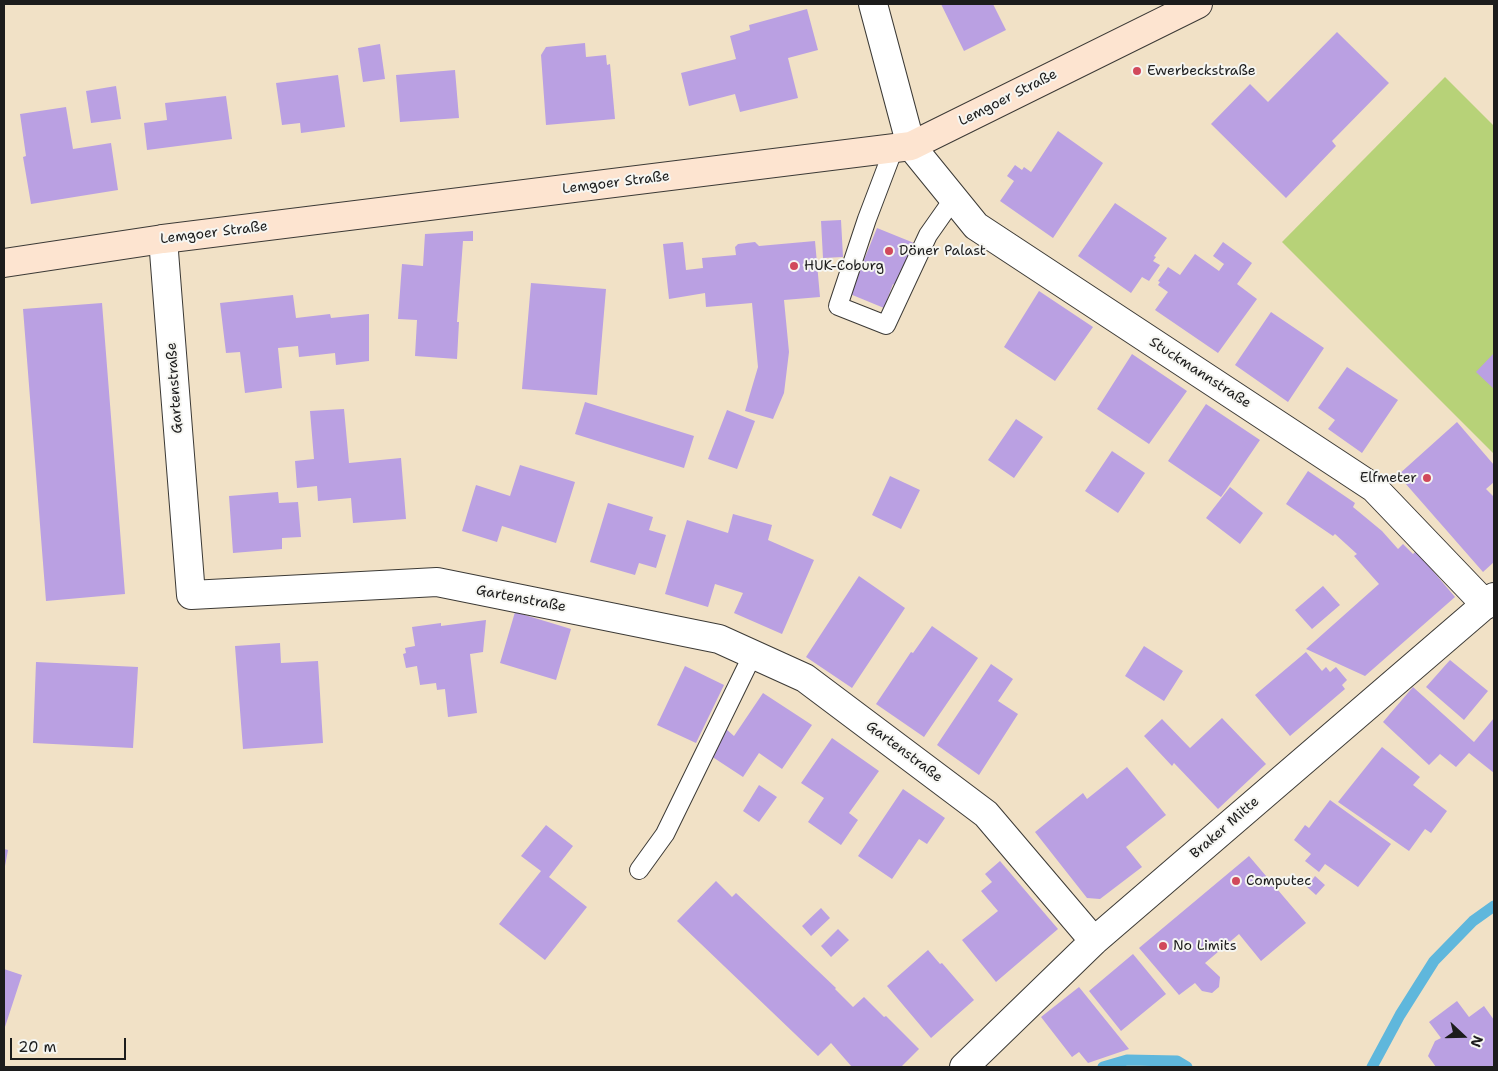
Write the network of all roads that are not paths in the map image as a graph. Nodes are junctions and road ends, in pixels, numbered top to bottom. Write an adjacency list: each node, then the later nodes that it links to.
1 (873, 4): 3 (street)
2 (1198, 4): 3 (main road, Lemgoer Straße)
3 (903, 147): 4 (street, Stuckmannstraße); 4 (lane); 5 (main road, Lemgoer Straße)
4 (954, 198): 7 (street, Stuckmannstraße)
5 (163, 239): 6 (main road, Lemgoer Straße); 8 (street, Gartenstraße)
6 (4, 263)
7 (1490, 601): 10 (street, Braker Mitte)
8 (753, 654): 9 (lane); 10 (street, Gartenstraße)
9 (639, 870)
10 (1094, 941): 11 (street, Braker Mitte)
11 (964, 1067)

